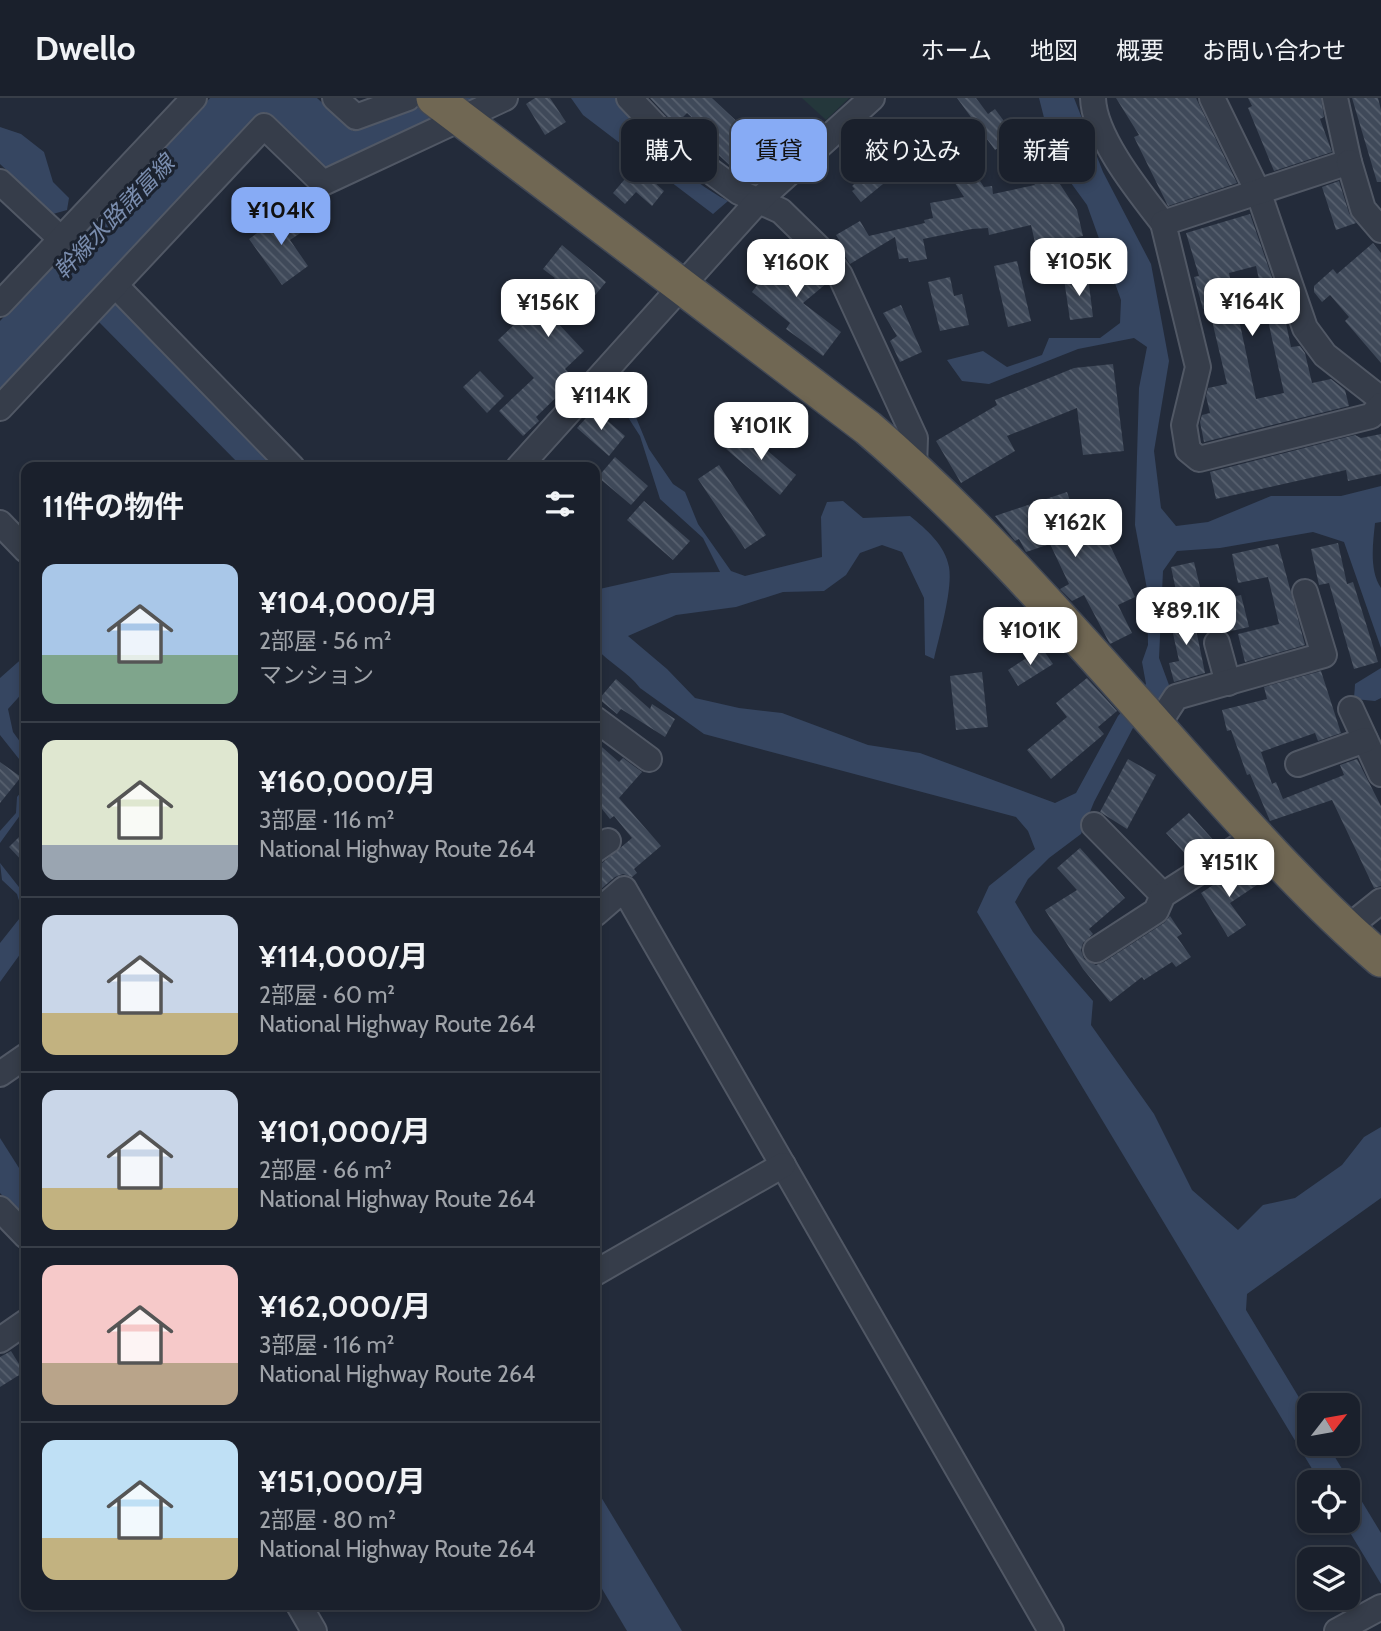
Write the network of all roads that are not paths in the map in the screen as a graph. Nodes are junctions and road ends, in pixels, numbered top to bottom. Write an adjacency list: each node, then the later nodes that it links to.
1 (194, 98): 17 (street)
2 (335, 98): 3 (street)
3 (408, 98)
4 (505, 98): 10 (street)
5 (629, 98): 14 (street)
6 (872, 98): 14 (street)
7 (1093, 98): 15 (street)
8 (1212, 98): 13 (street)
9 (1335, 98): 11 (street)
10 (447, 108): 18 (highway); 19 (street)
11 (1349, 162): 13 (street); 16 (street)
12 (0, 182): 17 (street)
13 (1259, 194): 15 (street); 21 (street)
14 (759, 200): 18 (street); 26 (street)
15 (1163, 223): 22 (street)
16 (1381, 230)
17 (61, 239): 20 (street)
18 (680, 285): 25 (street); 26 (highway)
19 (117, 286): 23 (street); 24 (street)
20 (0, 304)
21 (1381, 399)
22 (1381, 405)
23 (0, 408)
24 (287, 462)
25 (523, 462)
26 (914, 467): 33 (highway)
27 (0, 523): 28 (street)
28 (21, 545)
29 (1305, 592): 31 (street)
30 (1217, 643): 31 (street)
31 (1228, 682): 33 (street)
32 (1351, 709): 35 (street)
33 (1145, 713): 40 (highway)
34 (600, 723): 36 (street)
35 (1365, 740): 37 (street); 38 (street)
36 (649, 758)
37 (1298, 764)
38 (1381, 774)
39 (1094, 825): 41 (street)
40 (1255, 836): 41 (street); 44 (highway)
41 (1163, 895): 45 (street)
42 (1381, 901): 44 (street)
43 (600, 910): 49 (street)
44 (1346, 929): 46 (highway)
45 (1096, 950)
46 (1381, 959)
47 (21, 1059): 48 (street)
48 (0, 1074)
49 (783, 1165): 52 (street); 58 (street)
50 (0, 1209): 51 (street)
51 (21, 1231)
52 (600, 1270)
53 (21, 1325): 54 (street)
54 (0, 1340)
55 (1381, 1607): 59 (street)
56 (302, 1610): 57 (street)
57 (314, 1631)
58 (1051, 1631)
59 (1337, 1631)

